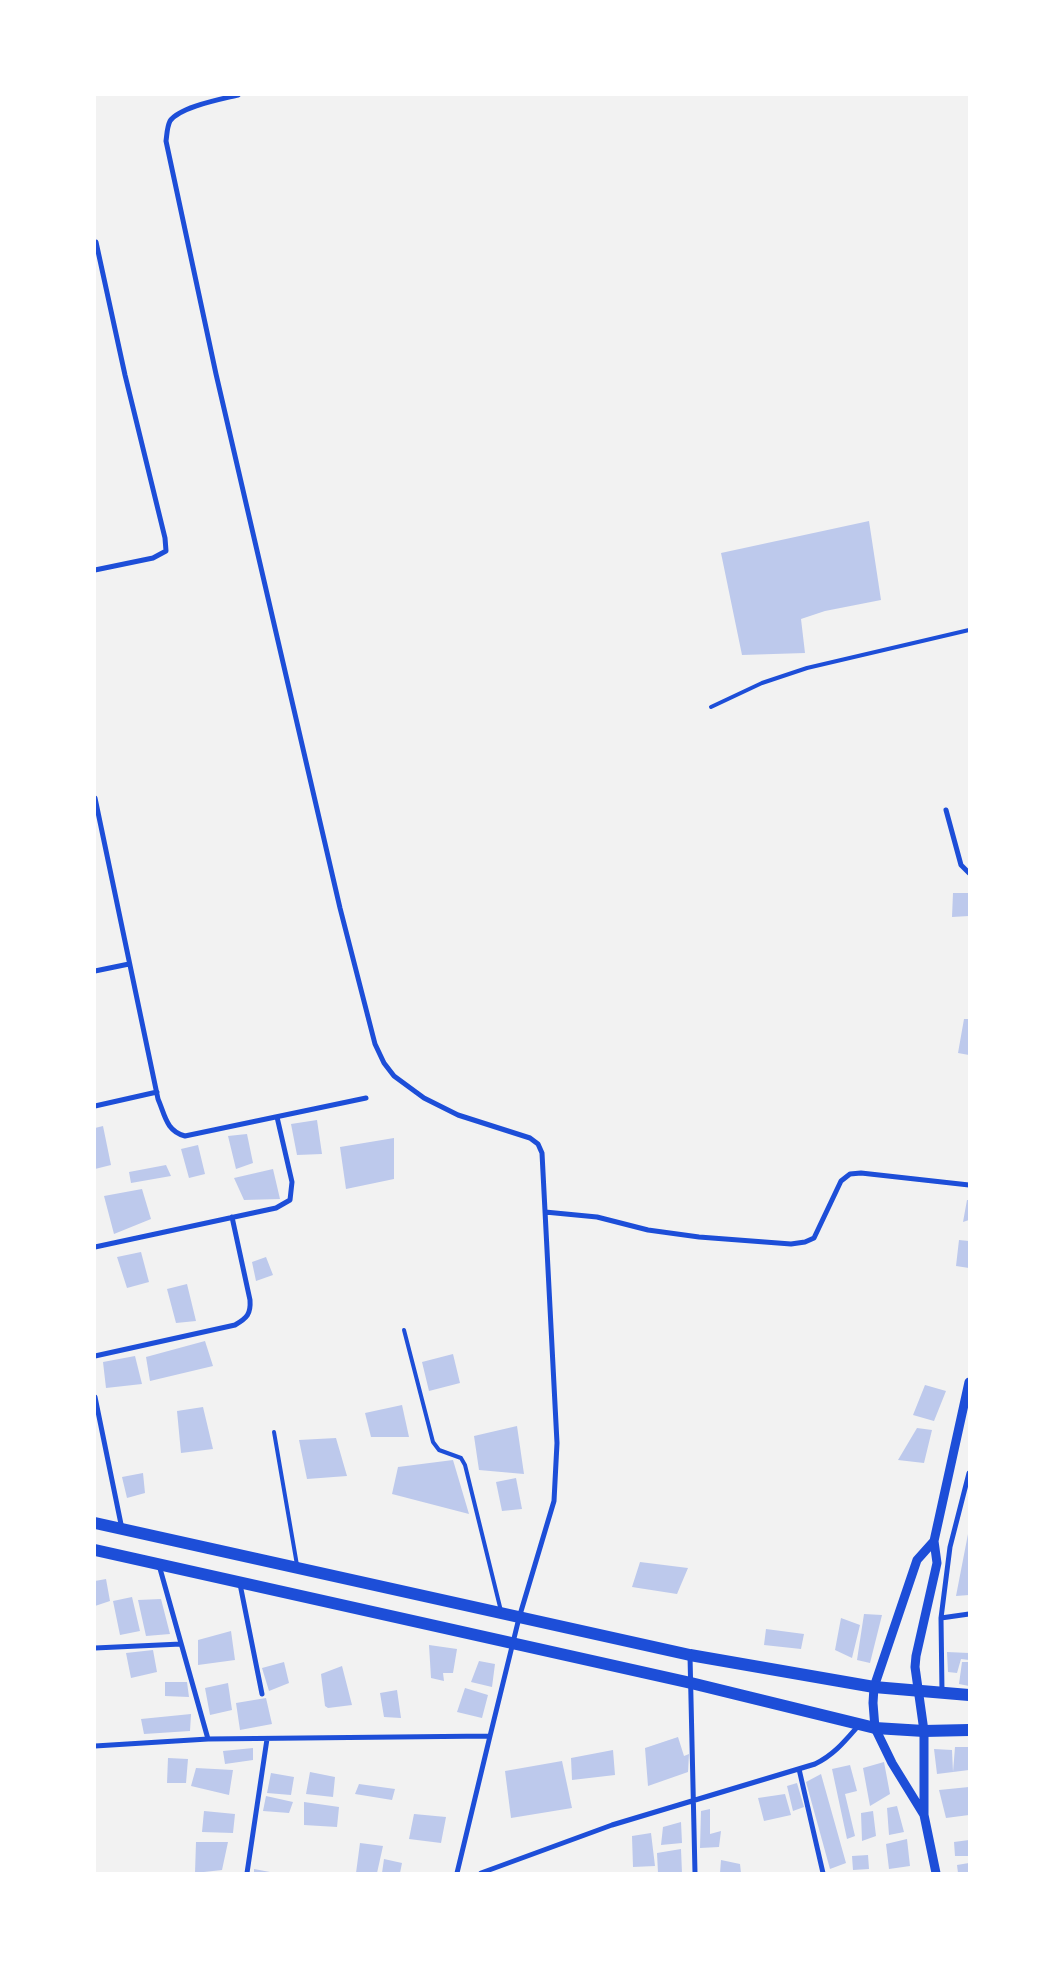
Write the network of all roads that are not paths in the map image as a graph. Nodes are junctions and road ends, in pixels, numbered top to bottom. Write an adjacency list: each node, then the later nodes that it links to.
1 (238, 95): 16 (street)
2 (96, 242): 3 (street)
3 (95, 570)
4 (969, 630): 5 (lane)
5 (711, 708)
6 (95, 798): 9 (street)
7 (946, 810): 8 (street)
8 (969, 873)
9 (130, 964): 10 (street); 11 (street)
10 (95, 971)
11 (157, 1092): 13 (street); 14 (street)
12 (366, 1098): 14 (street)
13 (95, 1106)
14 (277, 1117): 17 (street)
15 (969, 1185): 16 (street)
16 (546, 1212): 34 (street)
17 (232, 1217): 18 (street); 20 (street)
18 (95, 1247)
19 (404, 1330): 32 (lane)
20 (95, 1356)
21 (969, 1384): 27 (street)
22 (95, 1397): 26 (street)
23 (274, 1432): 30 (lane)
24 (969, 1473): 35 (street)
25 (95, 1523): 26 (main road)
26 (122, 1529): 30 (main road)
27 (934, 1541): 41 (street); 42 (street)
28 (95, 1550): 29 (main road)
29 (159, 1564): 31 (main road); 37 (street)
30 (297, 1568): 32 (main road)
31 (239, 1582): 36 (main road); 44 (street)
32 (501, 1614): 34 (main road)
33 (969, 1614): 35 (street)
34 (519, 1618): 36 (street); 39 (main road)
35 (941, 1618): 43 (street)
36 (513, 1643): 40 (main road); 50 (street)
37 (181, 1644): 38 (street); 52 (street)
38 (95, 1648)
39 (690, 1655): 40 (street); 41 (main road)
40 (691, 1683): 46 (main road); 55 (street)
41 (874, 1686): 42 (main road); 47 (street)
42 (918, 1691): 43 (main road); 49 (street)
43 (942, 1693): 45 (main road)
44 (262, 1694)
45 (969, 1695)
46 (859, 1725): 47 (main road); 54 (street)
47 (875, 1728): 49 (main road); 56 (street)
48 (969, 1730): 49 (main road)
49 (924, 1731): 56 (street)
50 (490, 1736): 51 (street); 58 (street)
51 (267, 1738): 52 (street); 57 (street)
52 (208, 1739): 53 (street)
53 (95, 1746)
54 (799, 1769): 55 (street); 61 (street)
55 (694, 1799): 59 (street); 60 (street)
56 (924, 1814): 62 (street)
57 (247, 1873)
58 (457, 1873)
59 (484, 1873)
60 (695, 1873)
61 (823, 1873)
62 (936, 1873)

